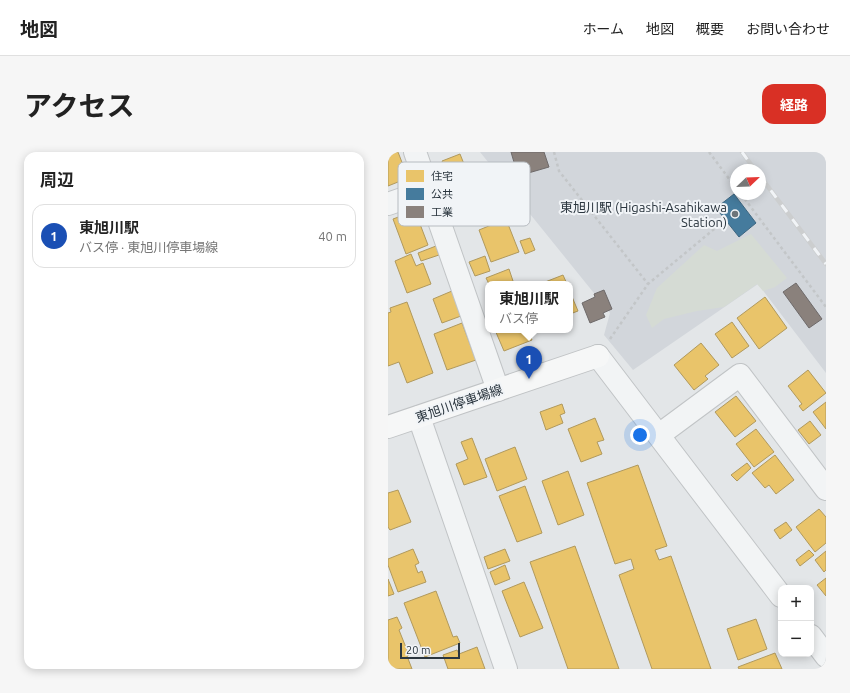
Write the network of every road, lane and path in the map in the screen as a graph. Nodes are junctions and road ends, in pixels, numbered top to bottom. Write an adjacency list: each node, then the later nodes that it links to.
1 (415, 152): 4 (street)
2 (554, 152): 11 (path)
3 (709, 152): 5 (path)
4 (418, 162)
5 (730, 180)
6 (398, 200): 8 (street)
7 (746, 200): 12 (path)
8 (388, 204)
9 (725, 220): 11 (path)
10 (441, 226): 14 (street)
11 (648, 284): 13 (path)
12 (826, 307)
13 (598, 356): 14 (main road, 東旭川停車場線); 17 (street)
14 (498, 390): 15 (main road, 東旭川停車場線)
15 (419, 417): 16 (main road, 東旭川停車場線); 22 (street)
16 (388, 427)
17 (659, 435): 18 (street); 19 (street)
18 (826, 489)
19 (778, 592)
20 (814, 640): 21 (street)
21 (826, 656)
22 (506, 669)

